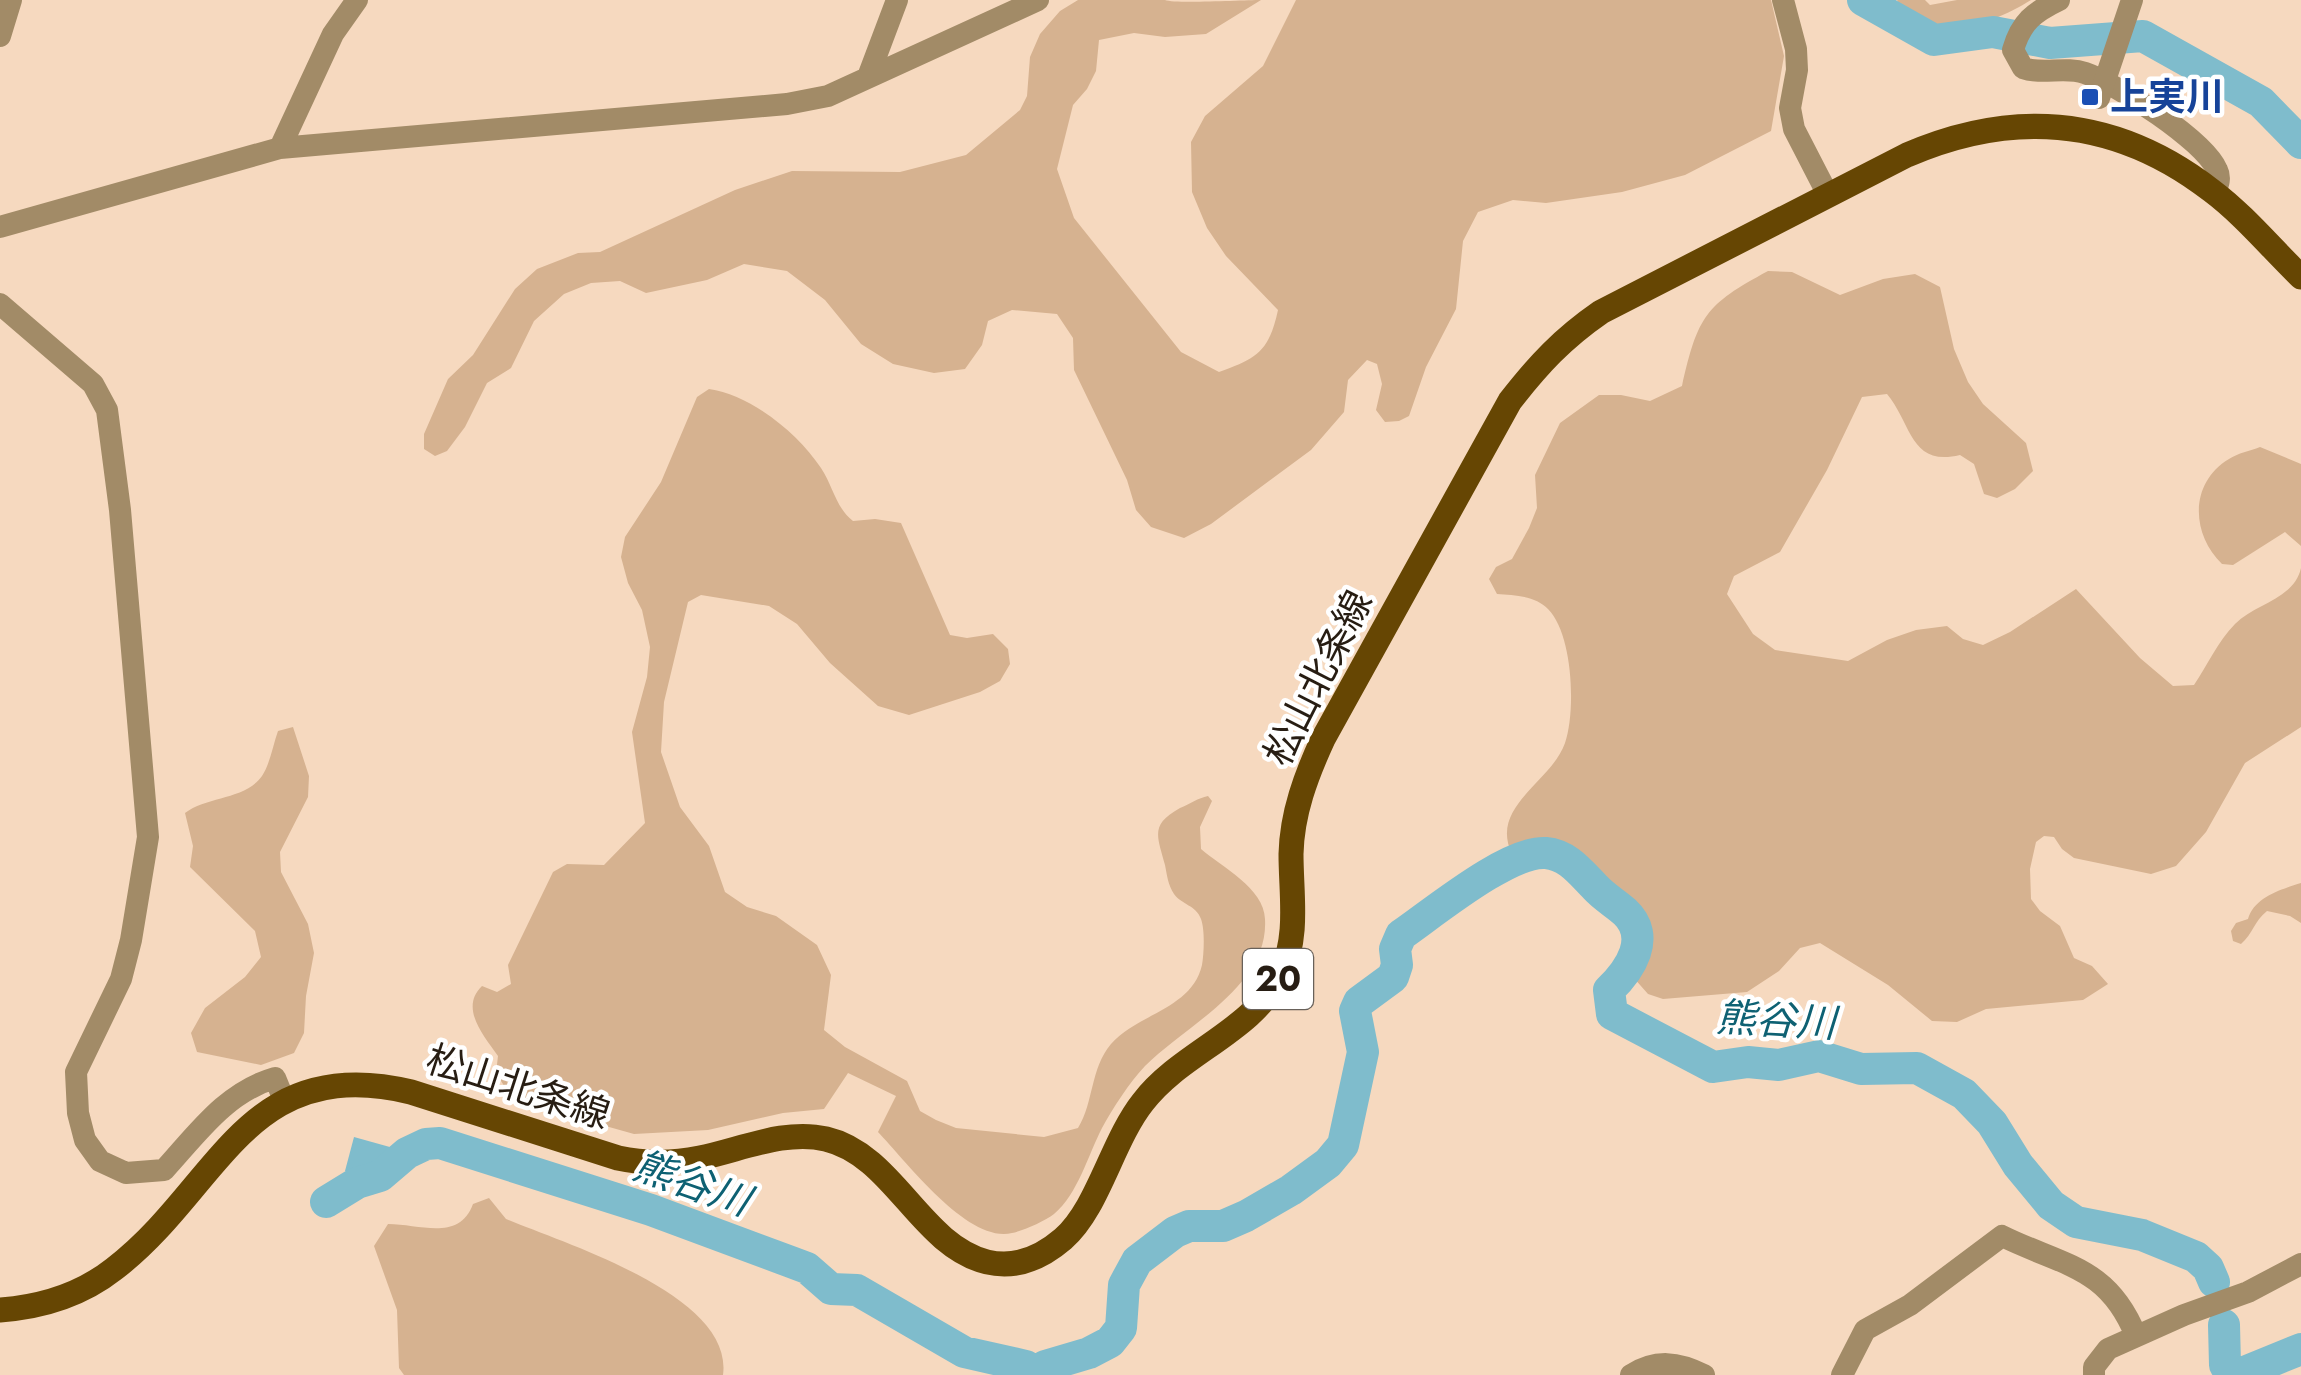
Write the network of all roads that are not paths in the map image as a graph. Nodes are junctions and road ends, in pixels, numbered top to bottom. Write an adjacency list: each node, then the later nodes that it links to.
1 (12, 0): 8 (street)
2 (358, 0): 11 (street)
3 (896, 0): 9 (street)
4 (1038, 0): 9 (street)
5 (1783, 0): 12 (street)
6 (2059, 0): 13 (street)
7 (2132, 0): 10 (street, bridge)
8 (0, 36)
9 (868, 77): 11 (street)
10 (2087, 130): 12 (main road, 松山北条線 / 20); 13 (main road, 松山北条線 / 20)
11 (280, 148): 14 (street)
12 (1827, 193): 17 (main road, 松山北条線 / 20)
13 (2215, 193): 15 (main road, 松山北条線 / 20)
14 (0, 227)
15 (2301, 277)
16 (0, 304): 17 (street)
17 (284, 1100): 19 (main road, 松山北条線 / 20)
18 (2301, 1264): 20 (street)
19 (0, 1310)
20 (2136, 1336): 23 (street); 24 (street)
21 (1631, 1375): 22 (street)
22 (1704, 1375)
23 (1842, 1375)
24 (2094, 1375)

